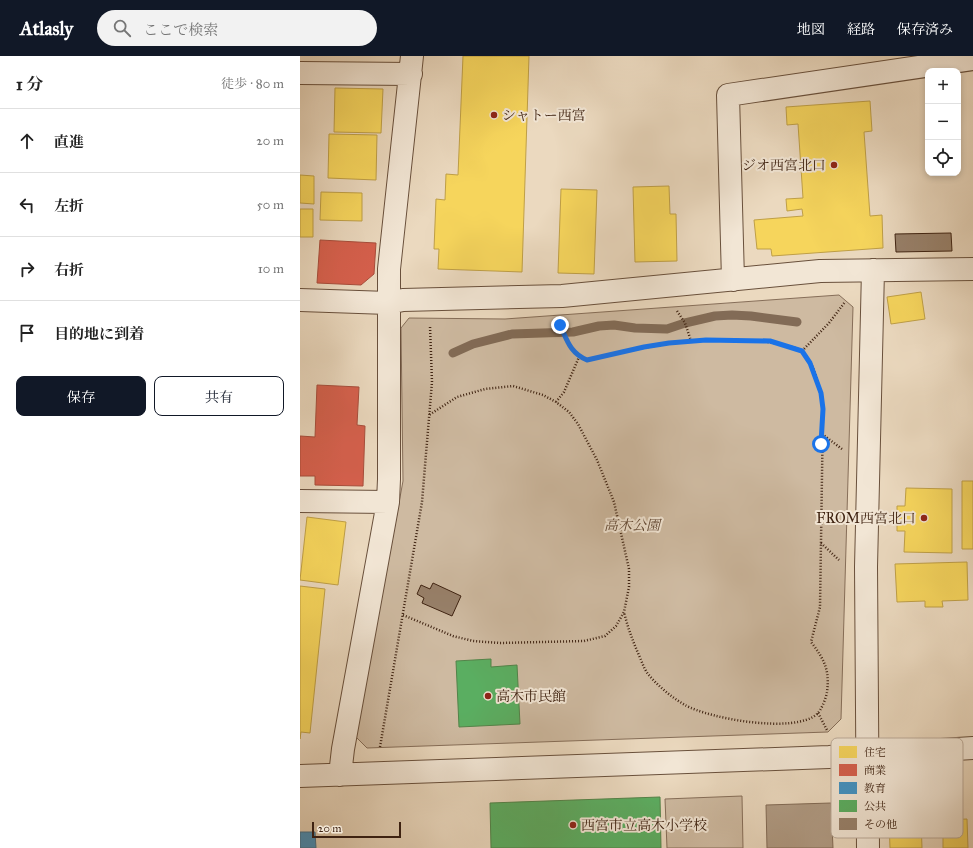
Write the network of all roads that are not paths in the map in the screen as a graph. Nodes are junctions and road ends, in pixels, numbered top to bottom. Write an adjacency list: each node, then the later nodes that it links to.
1 (973, 59): 6 (street)
2 (411, 65): 3 (street); 8 (street)
3 (300, 73)
4 (973, 269): 5 (street)
5 (873, 270): 6 (street); 11 (street)
6 (732, 280): 8 (street)
7 (300, 300): 8 (street)
8 (388, 303): 10 (street)
9 (300, 501): 10 (street)
10 (388, 502): 15 (street)
11 (867, 738)
12 (973, 748): 13 (street)
13 (963, 749)
14 (831, 755): 15 (street)
15 (340, 775): 16 (street)
16 (300, 776)
17 (868, 838): 18 (street)
18 (868, 848)

